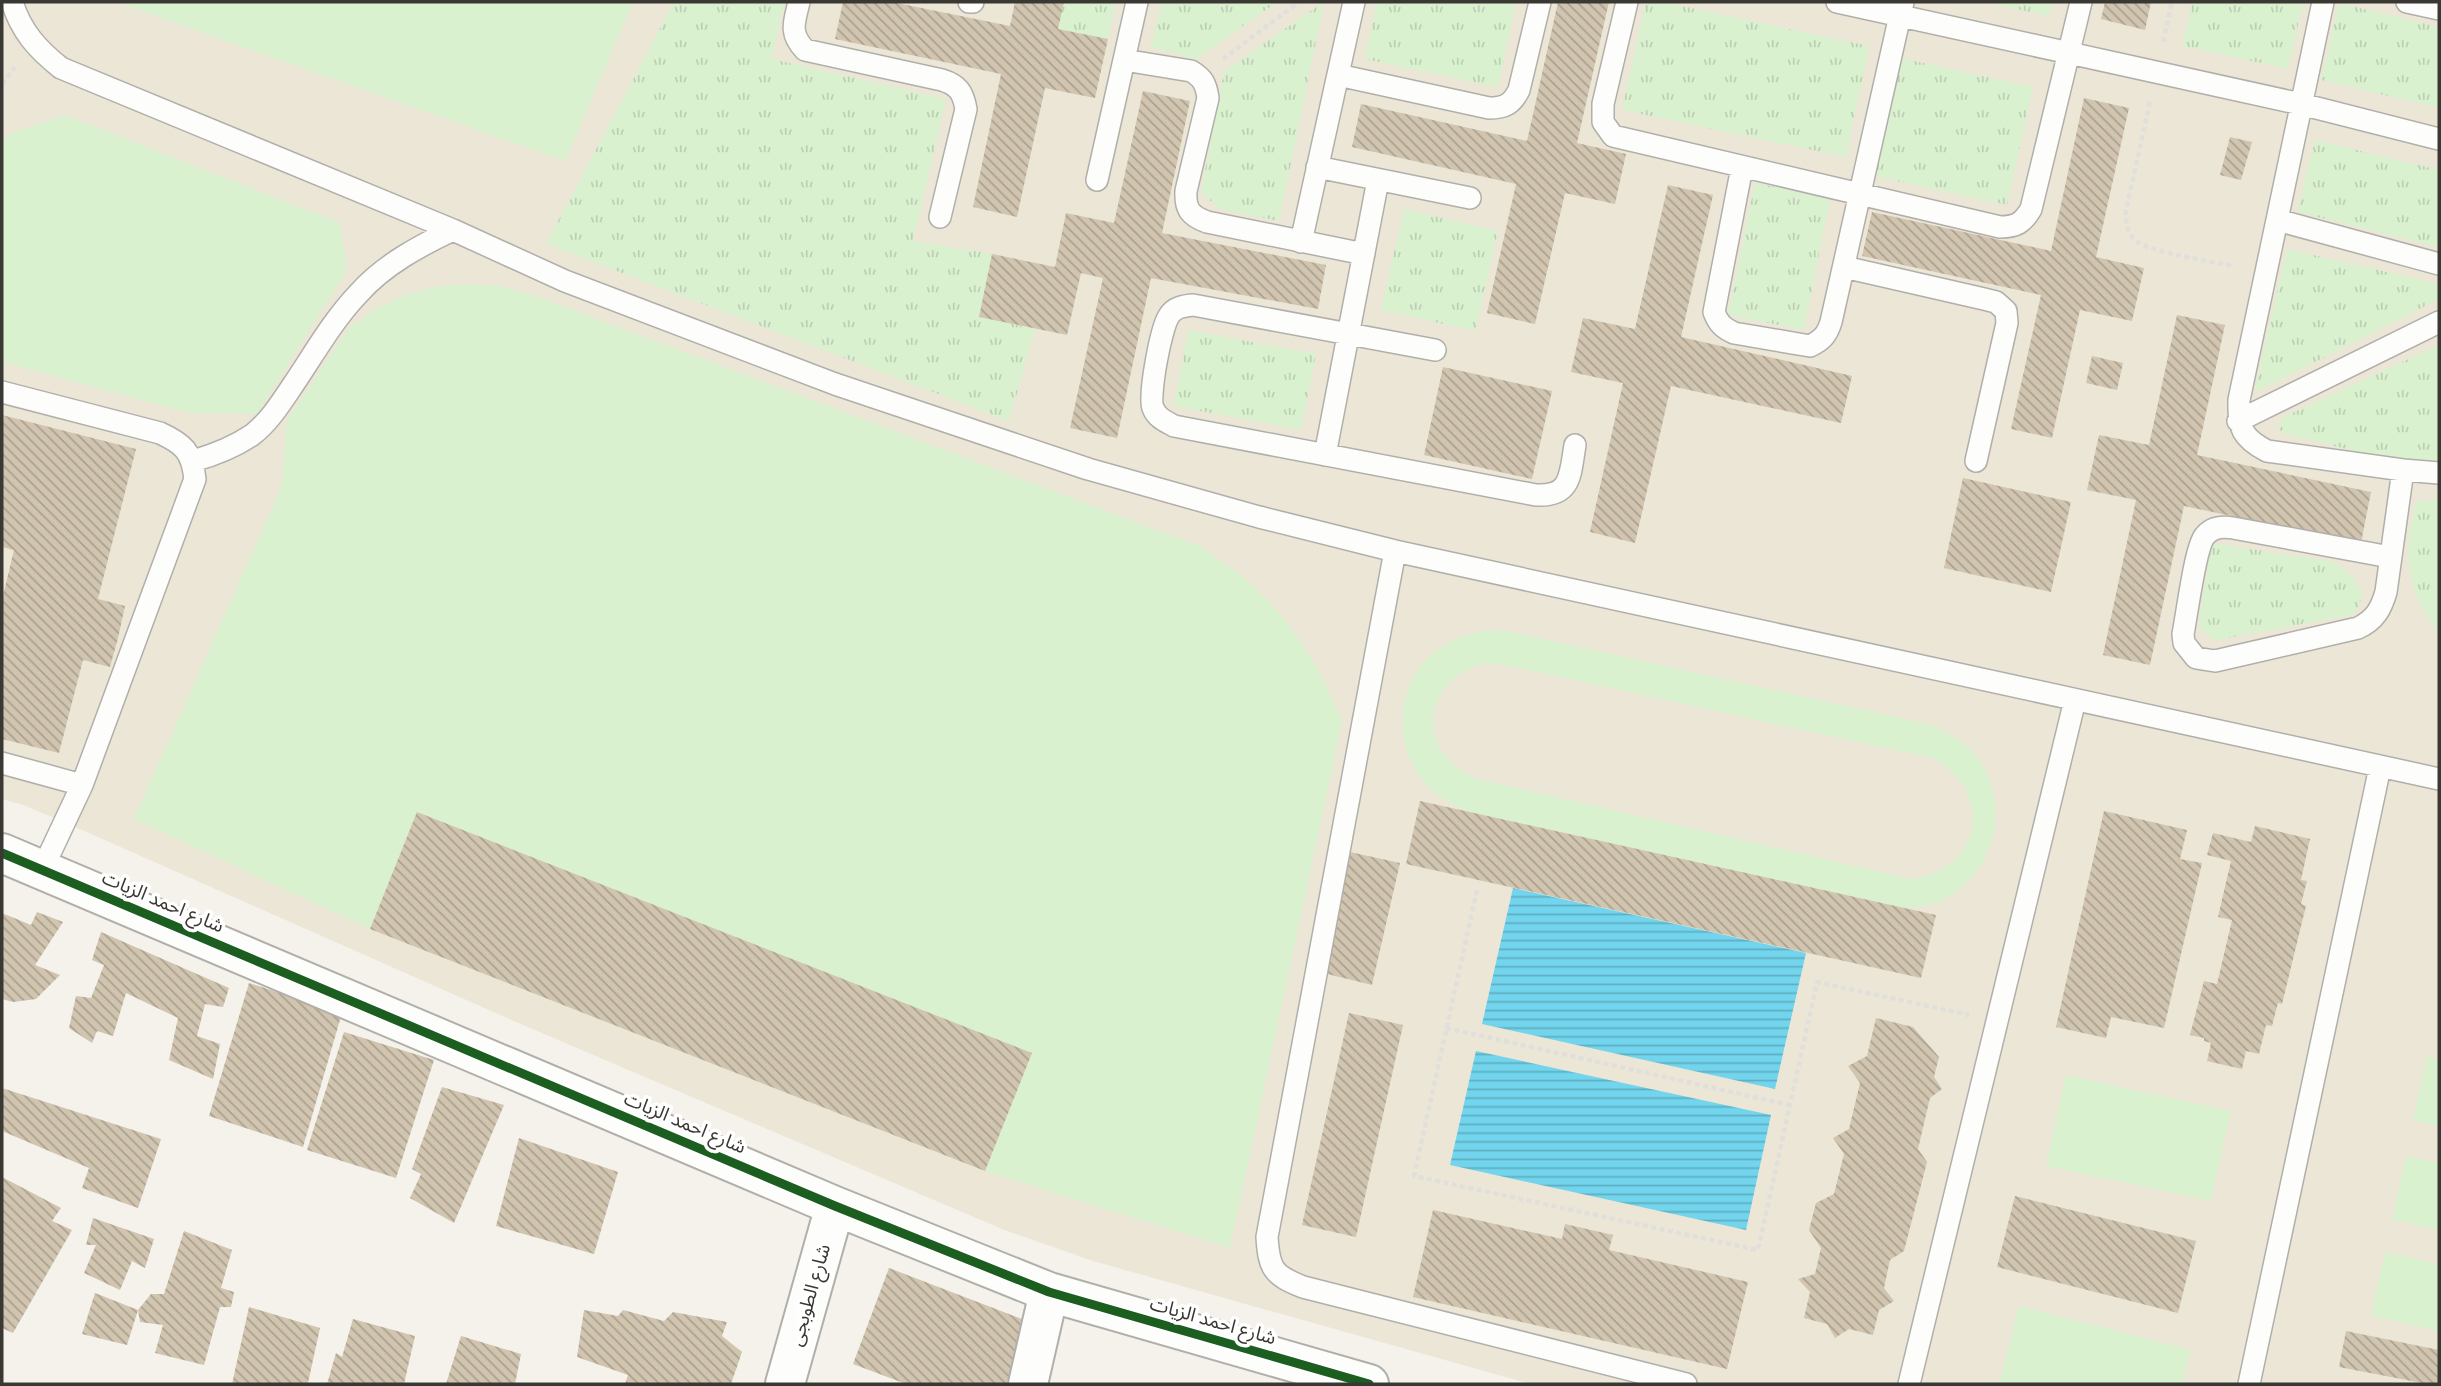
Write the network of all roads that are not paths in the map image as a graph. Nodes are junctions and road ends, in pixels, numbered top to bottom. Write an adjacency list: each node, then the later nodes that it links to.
1 (12, 2): 26 (lane)
2 (799, 2): 24 (lane)
3 (1137, 2): 14 (lane)
4 (1354, 2): 15 (lane)
5 (1540, 2): 15 (lane)
6 (1627, 2): 19 (lane)
7 (1837, 2): 11 (lane)
8 (2081, 2): 13 (lane)
9 (2323, 2): 16 (lane)
10 (2407, 2): 12 (lane)
11 (1901, 9): 13 (lane); 22 (lane)
12 (2439, 9)
13 (2069, 53): 16 (lane); 22 (lane)
14 (1124, 61): 20 (lane); 27 (lane)
15 (1338, 75): 18 (lane)
16 (2301, 104): 17 (lane); 25 (lane)
17 (2439, 139)
18 (1317, 167): 21 (lane); 27 (lane)
19 (1742, 167): 22 (lane); 30 (lane)
20 (1097, 180)
21 (1378, 180): 23 (lane); 28 (lane)
22 (1859, 194): 30 (lane)
23 (1470, 198)
24 (940, 217)
25 (2277, 220): 29 (lane); 35 (lane)
26 (453, 230): 38 (lane); 42 (lane)
27 (1301, 242): 28 (lane)
28 (1364, 254): 32 (lane)
29 (2439, 264)
30 (1844, 267): 39 (lane)
31 (2439, 322): 35 (lane)
32 (1348, 334): 33 (lane); 37 (lane); 37 (lane)
33 (1435, 350)
34 (2, 392): 38 (lane)
35 (2238, 421): 40 (lane)
36 (1575, 445): 37 (lane)
37 (1325, 455)
38 (193, 461): 48 (lane)
39 (1976, 461)
40 (2403, 470): 41 (lane); 43 (lane)
41 (2439, 473)
42 (1395, 551): 44 (lane); 56 (lane)
43 (2390, 557): 43 (lane)
44 (2075, 700): 46 (lane); 57 (lane)
45 (2, 763): 48 (lane)
46 (2380, 767): 47 (lane); 58 (lane)
47 (2439, 779)
48 (82, 785): 50 (lane)
49 (2, 853): 50 (street, شارع احمد الزيات)
50 (42, 870): 51 (street, شارع احمد الزيات)
51 (835, 1206): 52 (street, شارع احمد الزيات); 53 (street, شارع الطوبجى)
52 (1049, 1292): 54 (street); 55 (street, شارع احمد الزيات)
53 (785, 1384)
54 (1028, 1384)
55 (1369, 1384)
56 (1686, 1384)
57 (1909, 1384)
58 (2249, 1384)

